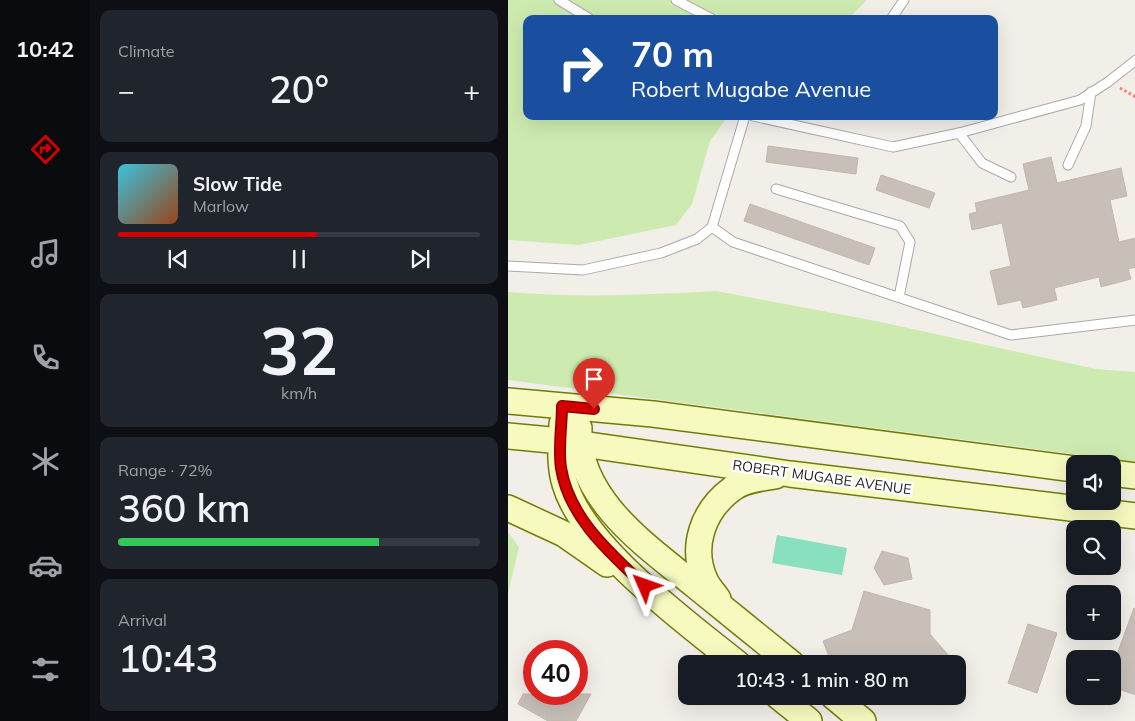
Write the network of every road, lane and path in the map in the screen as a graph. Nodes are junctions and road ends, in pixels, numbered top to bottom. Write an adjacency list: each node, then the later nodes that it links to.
1 (559, 0): 4 (lane)
2 (676, 0): 5 (lane)
3 (904, 0): 6 (lane)
4 (583, 15)
5 (704, 15)
6 (894, 15)
7 (1136, 60): 8 (lane)
8 (1091, 92): 11 (lane); 12 (lane)
9 (744, 120): 15 (lane)
10 (770, 120): 11 (lane)
11 (959, 133): 13 (lane)
12 (1068, 165)
13 (1011, 177)
14 (776, 189): 17 (lane)
15 (712, 227): 16 (lane); 17 (lane)
16 (508, 266)
17 (899, 297): 18 (lane)
18 (1136, 320)
19 (508, 401): 20 (main road)
20 (571, 407): 22 (main road); 23 (main road)
21 (508, 436): 22 (main road, ROBERT MUGABE AVENUE)
22 (570, 442): 24 (main road, ROBERT MUGABE AVENUE); 29 (main road); 30 (main road)
23 (1066, 468)
24 (790, 474): 28 (main road, ROBERT MUGABE AVENUE); 30 (main road)
25 (1121, 474): 26 (main road)
26 (1136, 476)
27 (508, 508): 29 (main road)
28 (1136, 516)
29 (670, 609): 31 (main road)
30 (725, 610): 32 (main road)
31 (727, 655)
32 (781, 655)
33 (789, 705): 35 (main road)
34 (844, 705): 36 (main road)
35 (809, 721)
36 (863, 721)

